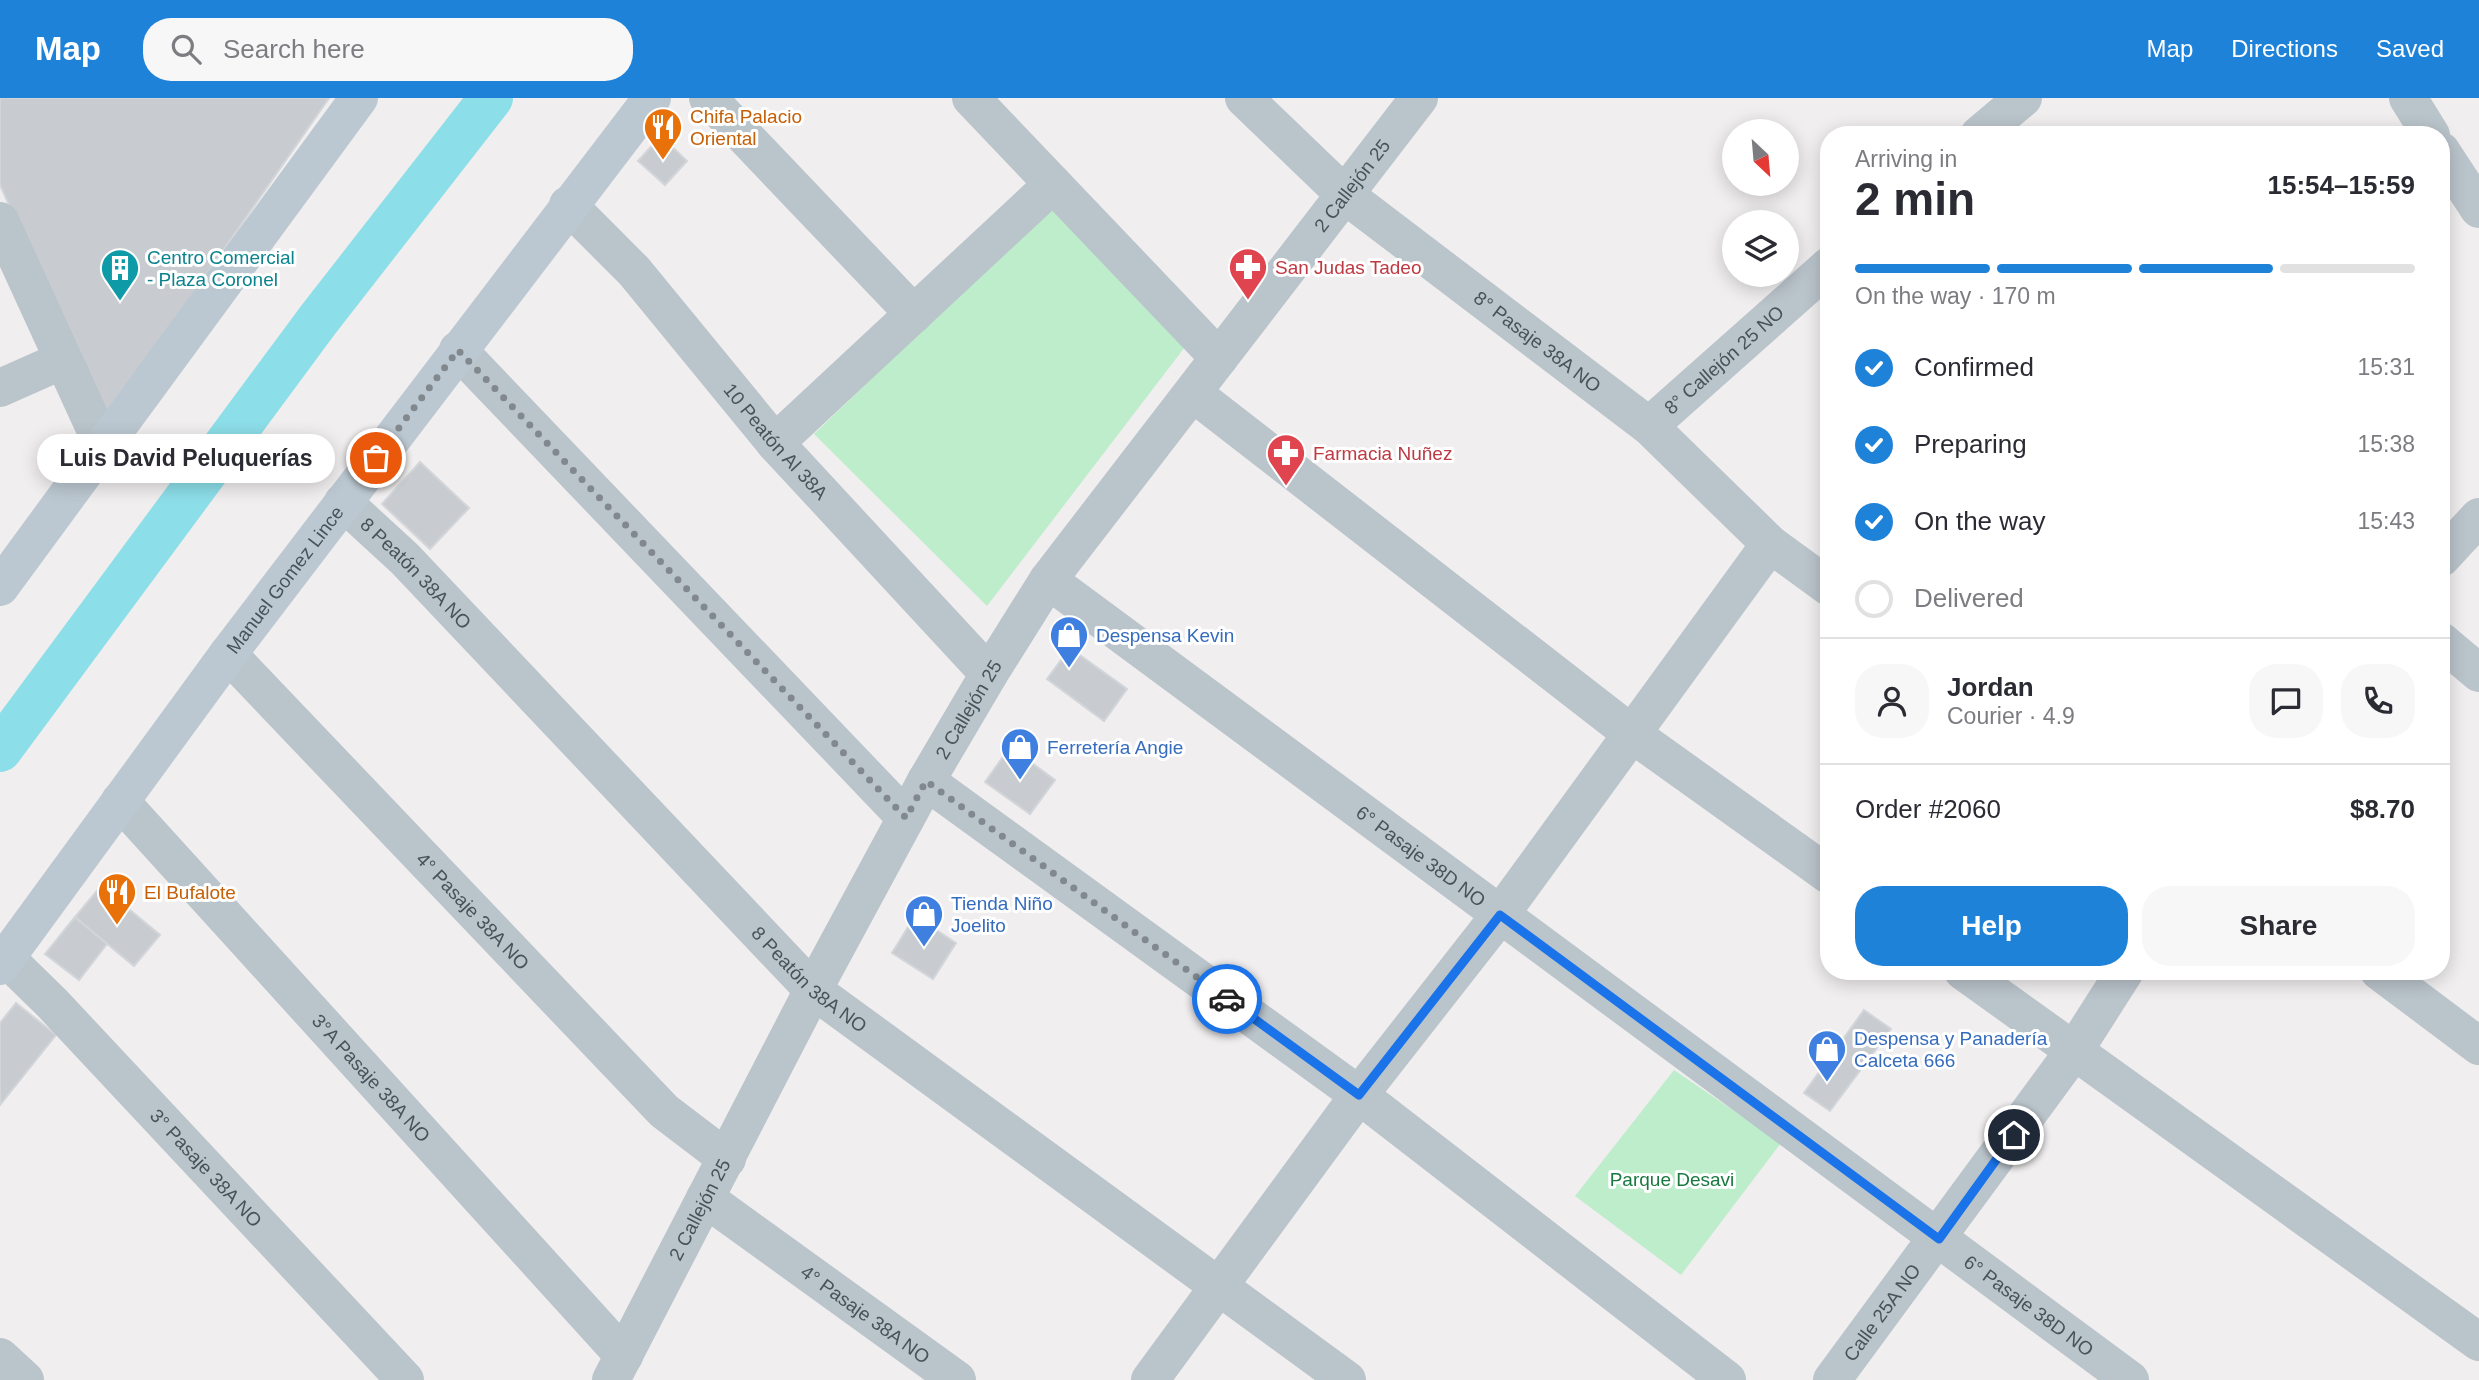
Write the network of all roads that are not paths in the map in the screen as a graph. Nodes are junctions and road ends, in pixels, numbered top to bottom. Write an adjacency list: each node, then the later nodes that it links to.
1 (359, 98): 26 (main road)
2 (652, 98): 14 (main road, Manuel Gomez Lince)
3 (708, 98): 18 (street)
4 (971, 98): 12 (street)
5 (1244, 98): 13 (street, 8° Pasaje 38A NO)
6 (1419, 98): 13 (street, 2 Callejón 25)
7 (2023, 98): 9 (street)
8 (2408, 98): 10 (street)
9 (1990, 126)
10 (2424, 126)
11 (2450, 169): 15 (street)
12 (1053, 184): 18 (street); 20 (street)
13 (1345, 195): 20 (street, 2 Callejón 25); 24 (street, 8° Pasaje 38A NO)
14 (568, 205): 19 (main road, Manuel Gomez Lince); 25 (street, 10 Peatón Al 38A)
15 (2479, 209)
16 (0, 221): 21 (street)
17 (1820, 274): 24 (street, 8° Callejón 25 NO)
18 (914, 314): 25 (street)
19 (458, 350): 27 (main road, Manuel Gomez Lince); 41 (street)
20 (1219, 358): 23 (street, 2 Callejón 25)
21 (63, 360): 22 (street); 26 (street)
22 (0, 388)
23 (1194, 394): 31 (street, 2 Callejón 25); 38 (street)
24 (1649, 426): 29 (street, 8° Pasaje 38A NO)
25 (775, 443): 37 (street, 10 Peatón Al 38A)
26 (103, 446): 33 (main road)
27 (342, 502): 35 (main road, Manuel Gomez Lince); 48 (street, 8 Peatón 38A NO)
28 (2479, 517): 30 (street)
29 (1770, 544): 32 (street, 8° Pasaje 38A NO); 38 (street)
30 (2450, 548)
31 (1048, 580): 37 (street, 2 Callejón 25); 43 (street, 6° Pasaje 38D NO)
32 (1820, 580)
33 (0, 587)
34 (2450, 649): 36 (street)
35 (228, 654): 40 (main road, Manuel Gomez Lince); 52 (street, 4° Pasaje 38A NO)
36 (2479, 673)
37 (989, 674): 39 (street, 2 Callejón 25)
38 (1632, 734): 42 (street); 43 (street)
39 (926, 781): 41 (street, 2 Callejón 25); 51 (street)
40 (120, 801): 44 (main road, Manuel Gomez Lince); 58 (street, 3°A Pasaje 38A NO)
41 (906, 818): 48 (street, 2 Callejón 25)
42 (1820, 869)
43 (1500, 915): 51 (street); 54 (street, 6° Pasaje 38D NO)
44 (3, 962): 60 (street, 3° Pasaje 38A NO)
45 (1975, 980): 50 (street)
46 (2119, 980): 50 (street, Calle 25A NO)
47 (2391, 980): 49 (street)
48 (813, 990): 52 (street, 2 Callejón 25); 55 (street, 8 Peatón 38A NO)
49 (2479, 1046)
50 (2074, 1051): 54 (street, Calle 25A NO); 56 (street)
51 (1359, 1095): 55 (street); 64 (street)
52 (727, 1159): 53 (street, 2 Callejón 25)
53 (705, 1198): 58 (street, 2 Callejón 25); 61 (street, 4° Pasaje 38A NO)
54 (1939, 1239): 65 (street, Calle 25A NO); 66 (street, 6° Pasaje 38D NO)
55 (1219, 1286): 62 (street); 63 (street, 8 Peatón 38A NO)
56 (2479, 1342)
57 (0, 1357): 59 (street)
58 (618, 1368)
59 (24, 1380)
60 (405, 1380)
61 (957, 1380)
62 (1150, 1380)
63 (1347, 1380)
64 (1727, 1380)
65 (1832, 1380)
66 (2130, 1380)

